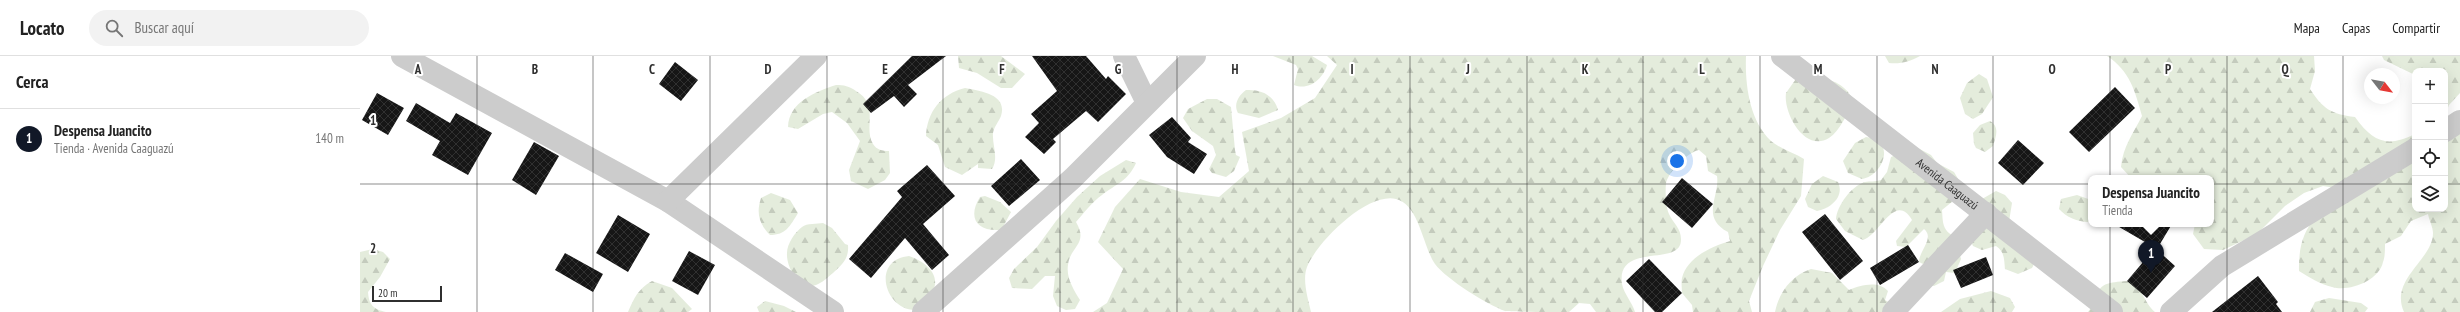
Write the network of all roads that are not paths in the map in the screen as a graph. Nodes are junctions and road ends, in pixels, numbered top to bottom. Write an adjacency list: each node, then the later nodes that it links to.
1 (402, 56): 10 (street)
2 (816, 56): 10 (street)
3 (1124, 56): 6 (street)
4 (1195, 56): 6 (street)
5 (1782, 56): 11 (street, Avenida Caaguazú)
6 (1147, 102): 13 (street)
7 (2460, 121): 8 (street)
8 (2448, 128)
9 (2412, 151): 16 (street)
10 (668, 201): 12 (street)
11 (1986, 213): 14 (street); 15 (street, Avenida Caaguazú)
12 (833, 312)
13 (923, 312)
14 (1893, 312)
15 (2112, 312)
16 (2171, 312)

